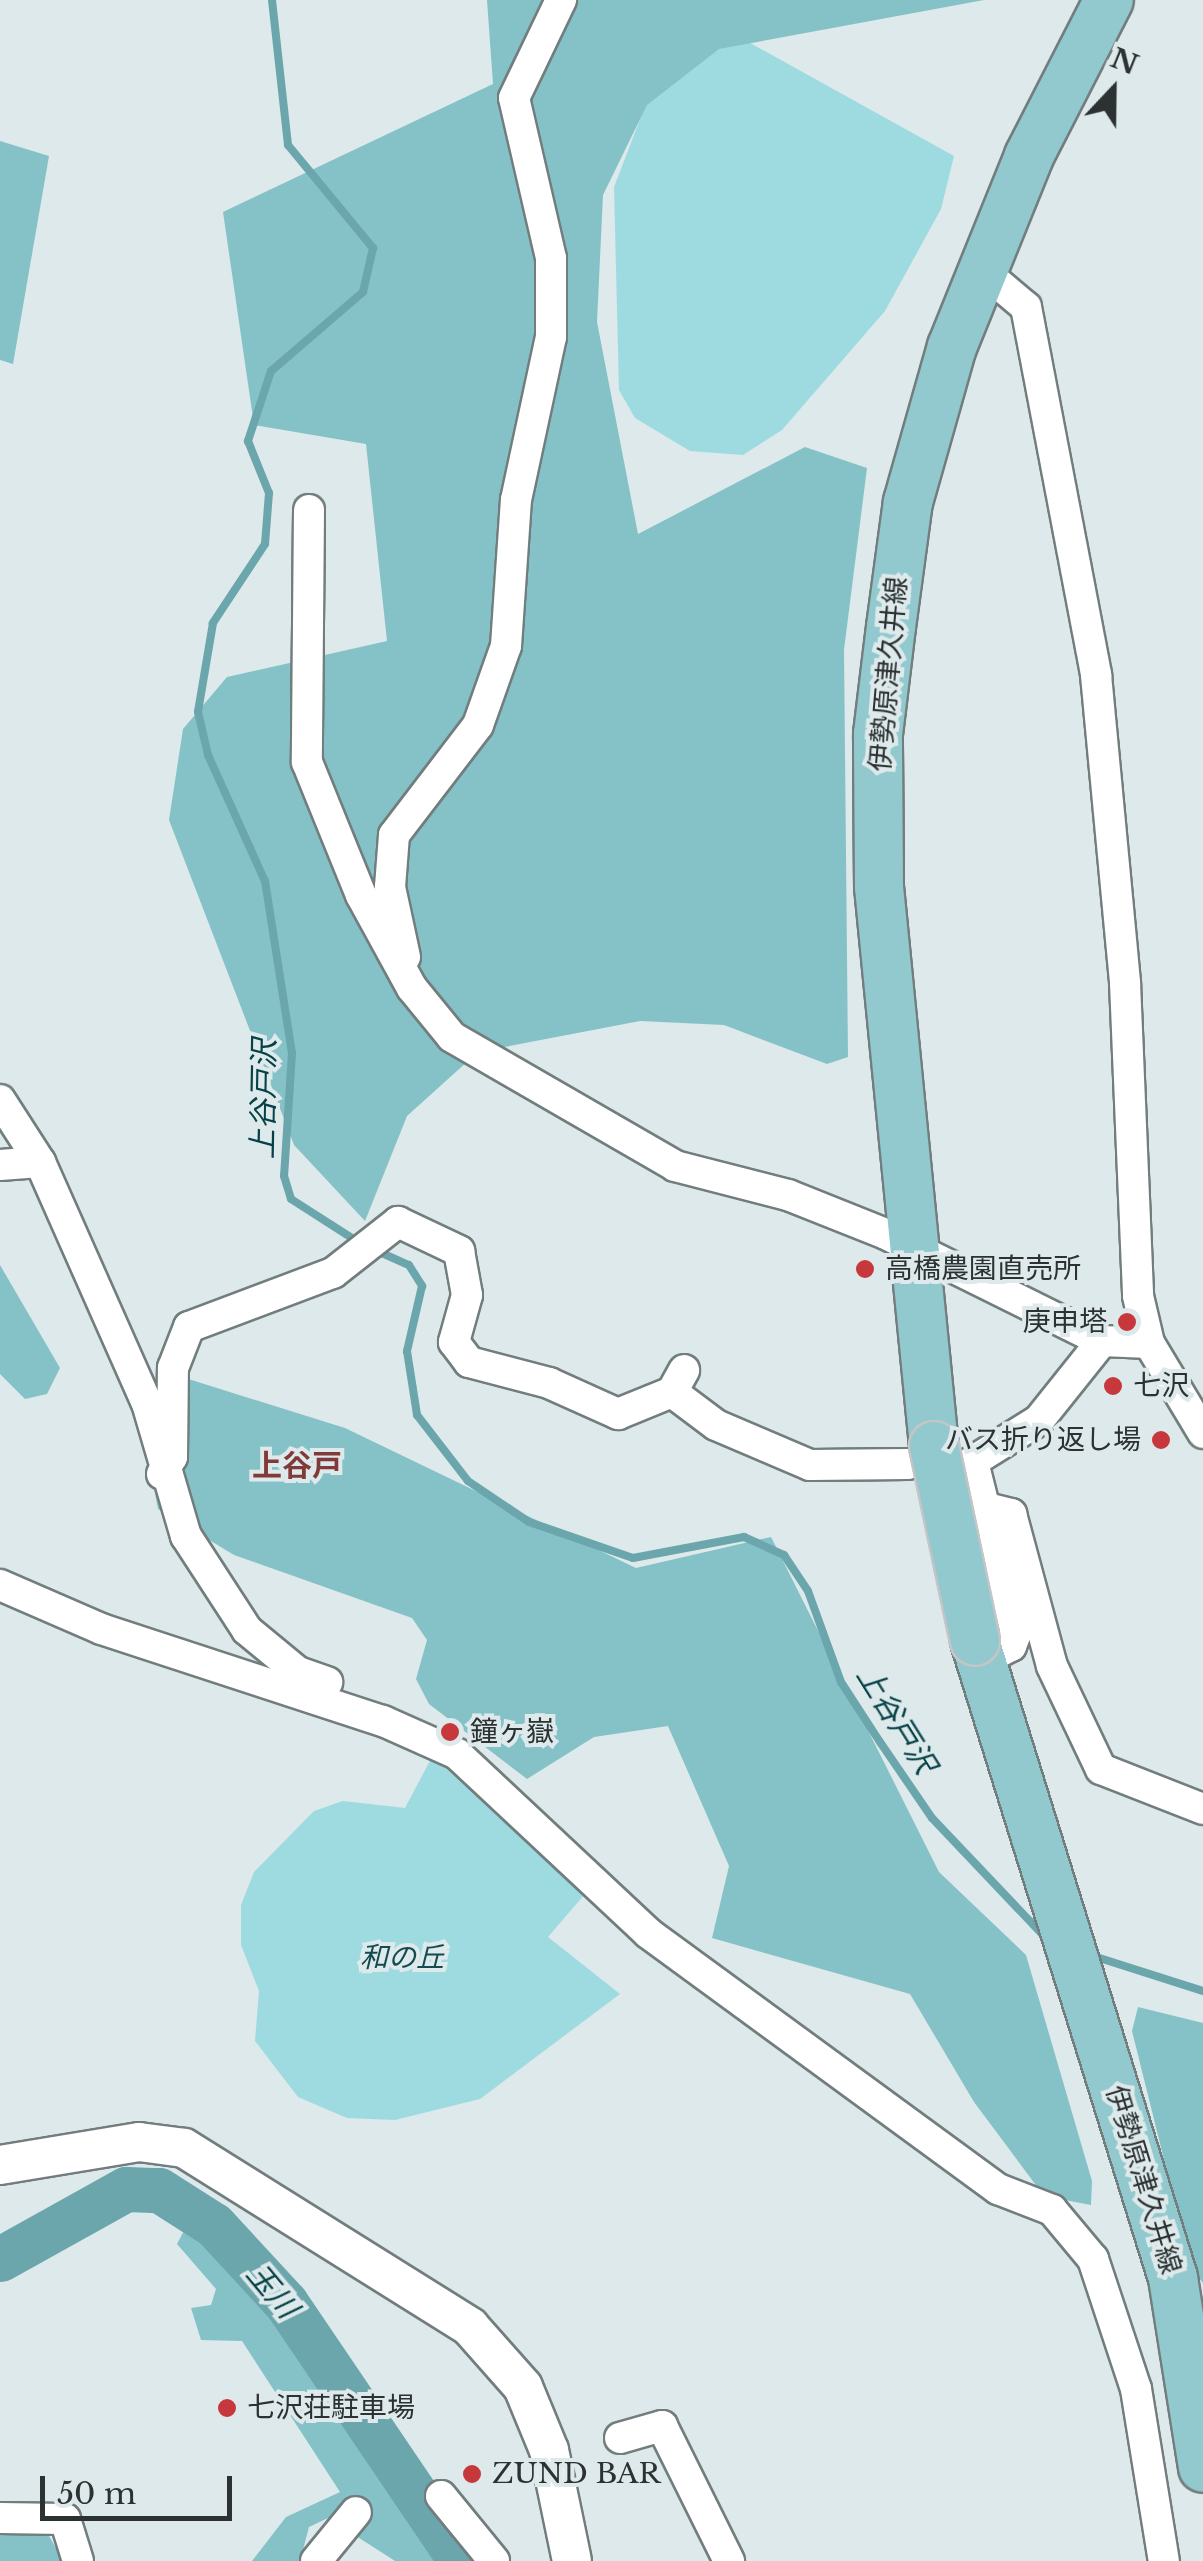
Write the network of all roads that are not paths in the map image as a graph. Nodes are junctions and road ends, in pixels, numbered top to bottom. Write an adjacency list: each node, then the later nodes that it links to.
1 (561, 0): 5 (street)
2 (1109, 0): 3 (main road, 伊勢原津久井線)
3 (982, 270): 9 (main road, 伊勢原津久井線); 11 (street)
4 (310, 510): 5 (street)
5 (412, 988): 9 (street)
6 (0, 1100): 7 (street)
7 (40, 1162): 8 (street); 14 (street)
8 (0, 1165)
9 (912, 1250): 10 (street); 13 (main road, 伊勢原津久井線)
10 (1102, 1341): 11 (street); 13 (street)
11 (1150, 1343): 12 (street)
12 (1203, 1433)
13 (946, 1459): 14 (street); 15 (street); 17 (main road, 伊勢原津久井線, bridge)
14 (162, 1474): 18 (street)
15 (991, 1509): 17 (street); 19 (street)
16 (0, 1585): 18 (street)
17 (981, 1662): 22 (main road, 伊勢原津久井線)
18 (418, 1735): 31 (street)
19 (1203, 1809)
20 (0, 2164): 29 (street)
21 (620, 2438): 30 (street)
22 (1203, 2468)
23 (441, 2496): 28 (street)
24 (356, 2512): 27 (street)
25 (0, 2518): 26 (street)
26 (78, 2561)
27 (316, 2561)
28 (494, 2561)
29 (572, 2561)
30 (729, 2561)
31 (1164, 2561)

